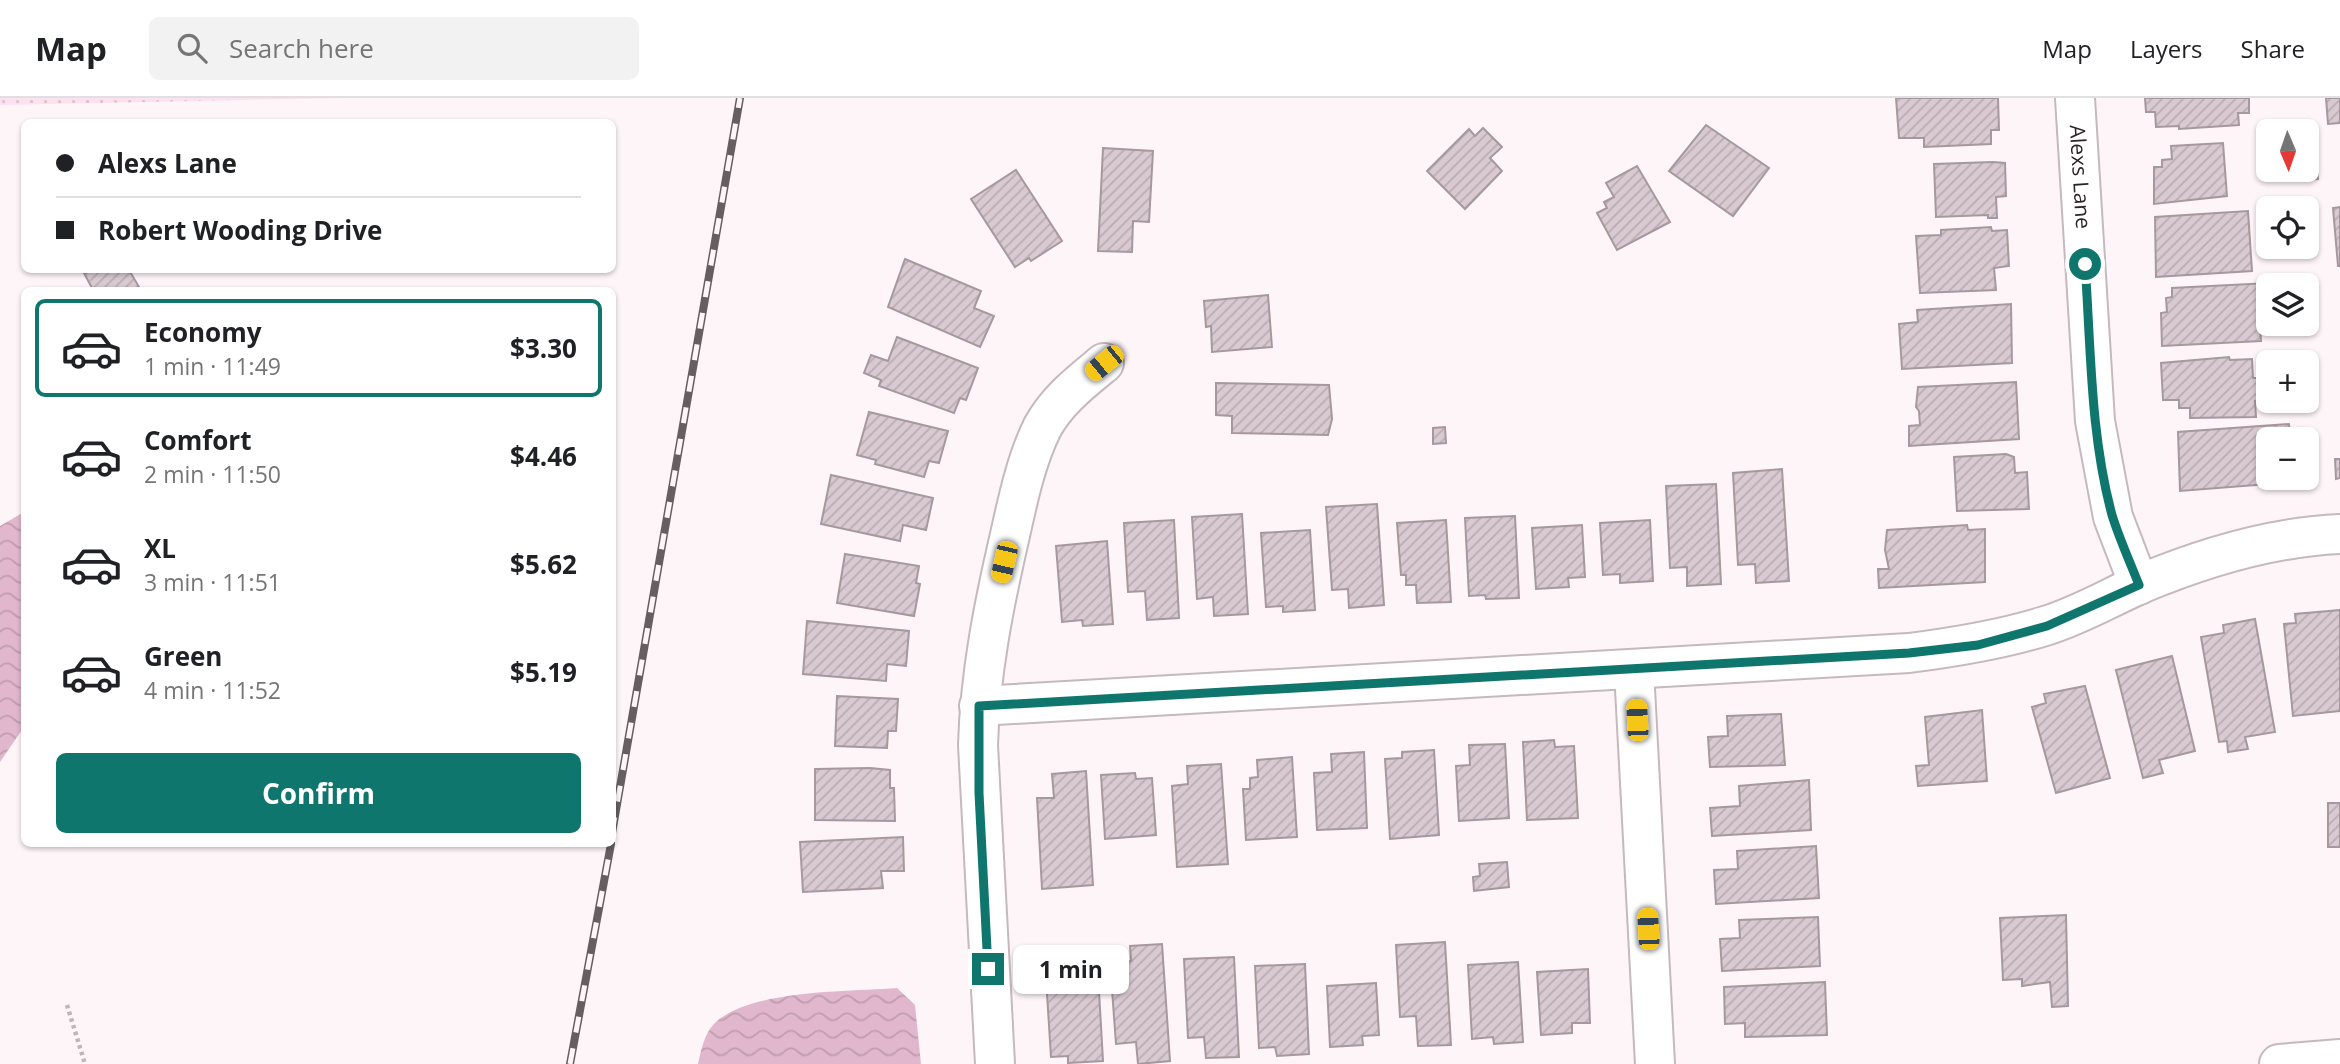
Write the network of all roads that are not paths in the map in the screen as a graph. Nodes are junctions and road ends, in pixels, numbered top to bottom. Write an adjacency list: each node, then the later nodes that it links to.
1 (2076, 98): 4 (street, Alexs Lane)
2 (1104, 363): 6 (street)
3 (2340, 534): 4 (street)
4 (2139, 585): 5 (street)
5 (1634, 670): 6 (street); 9 (street)
6 (979, 706): 8 (street)
7 (2340, 1059): 10 (street)
8 (995, 1064)
9 (1655, 1064)
10 (2278, 1064)

